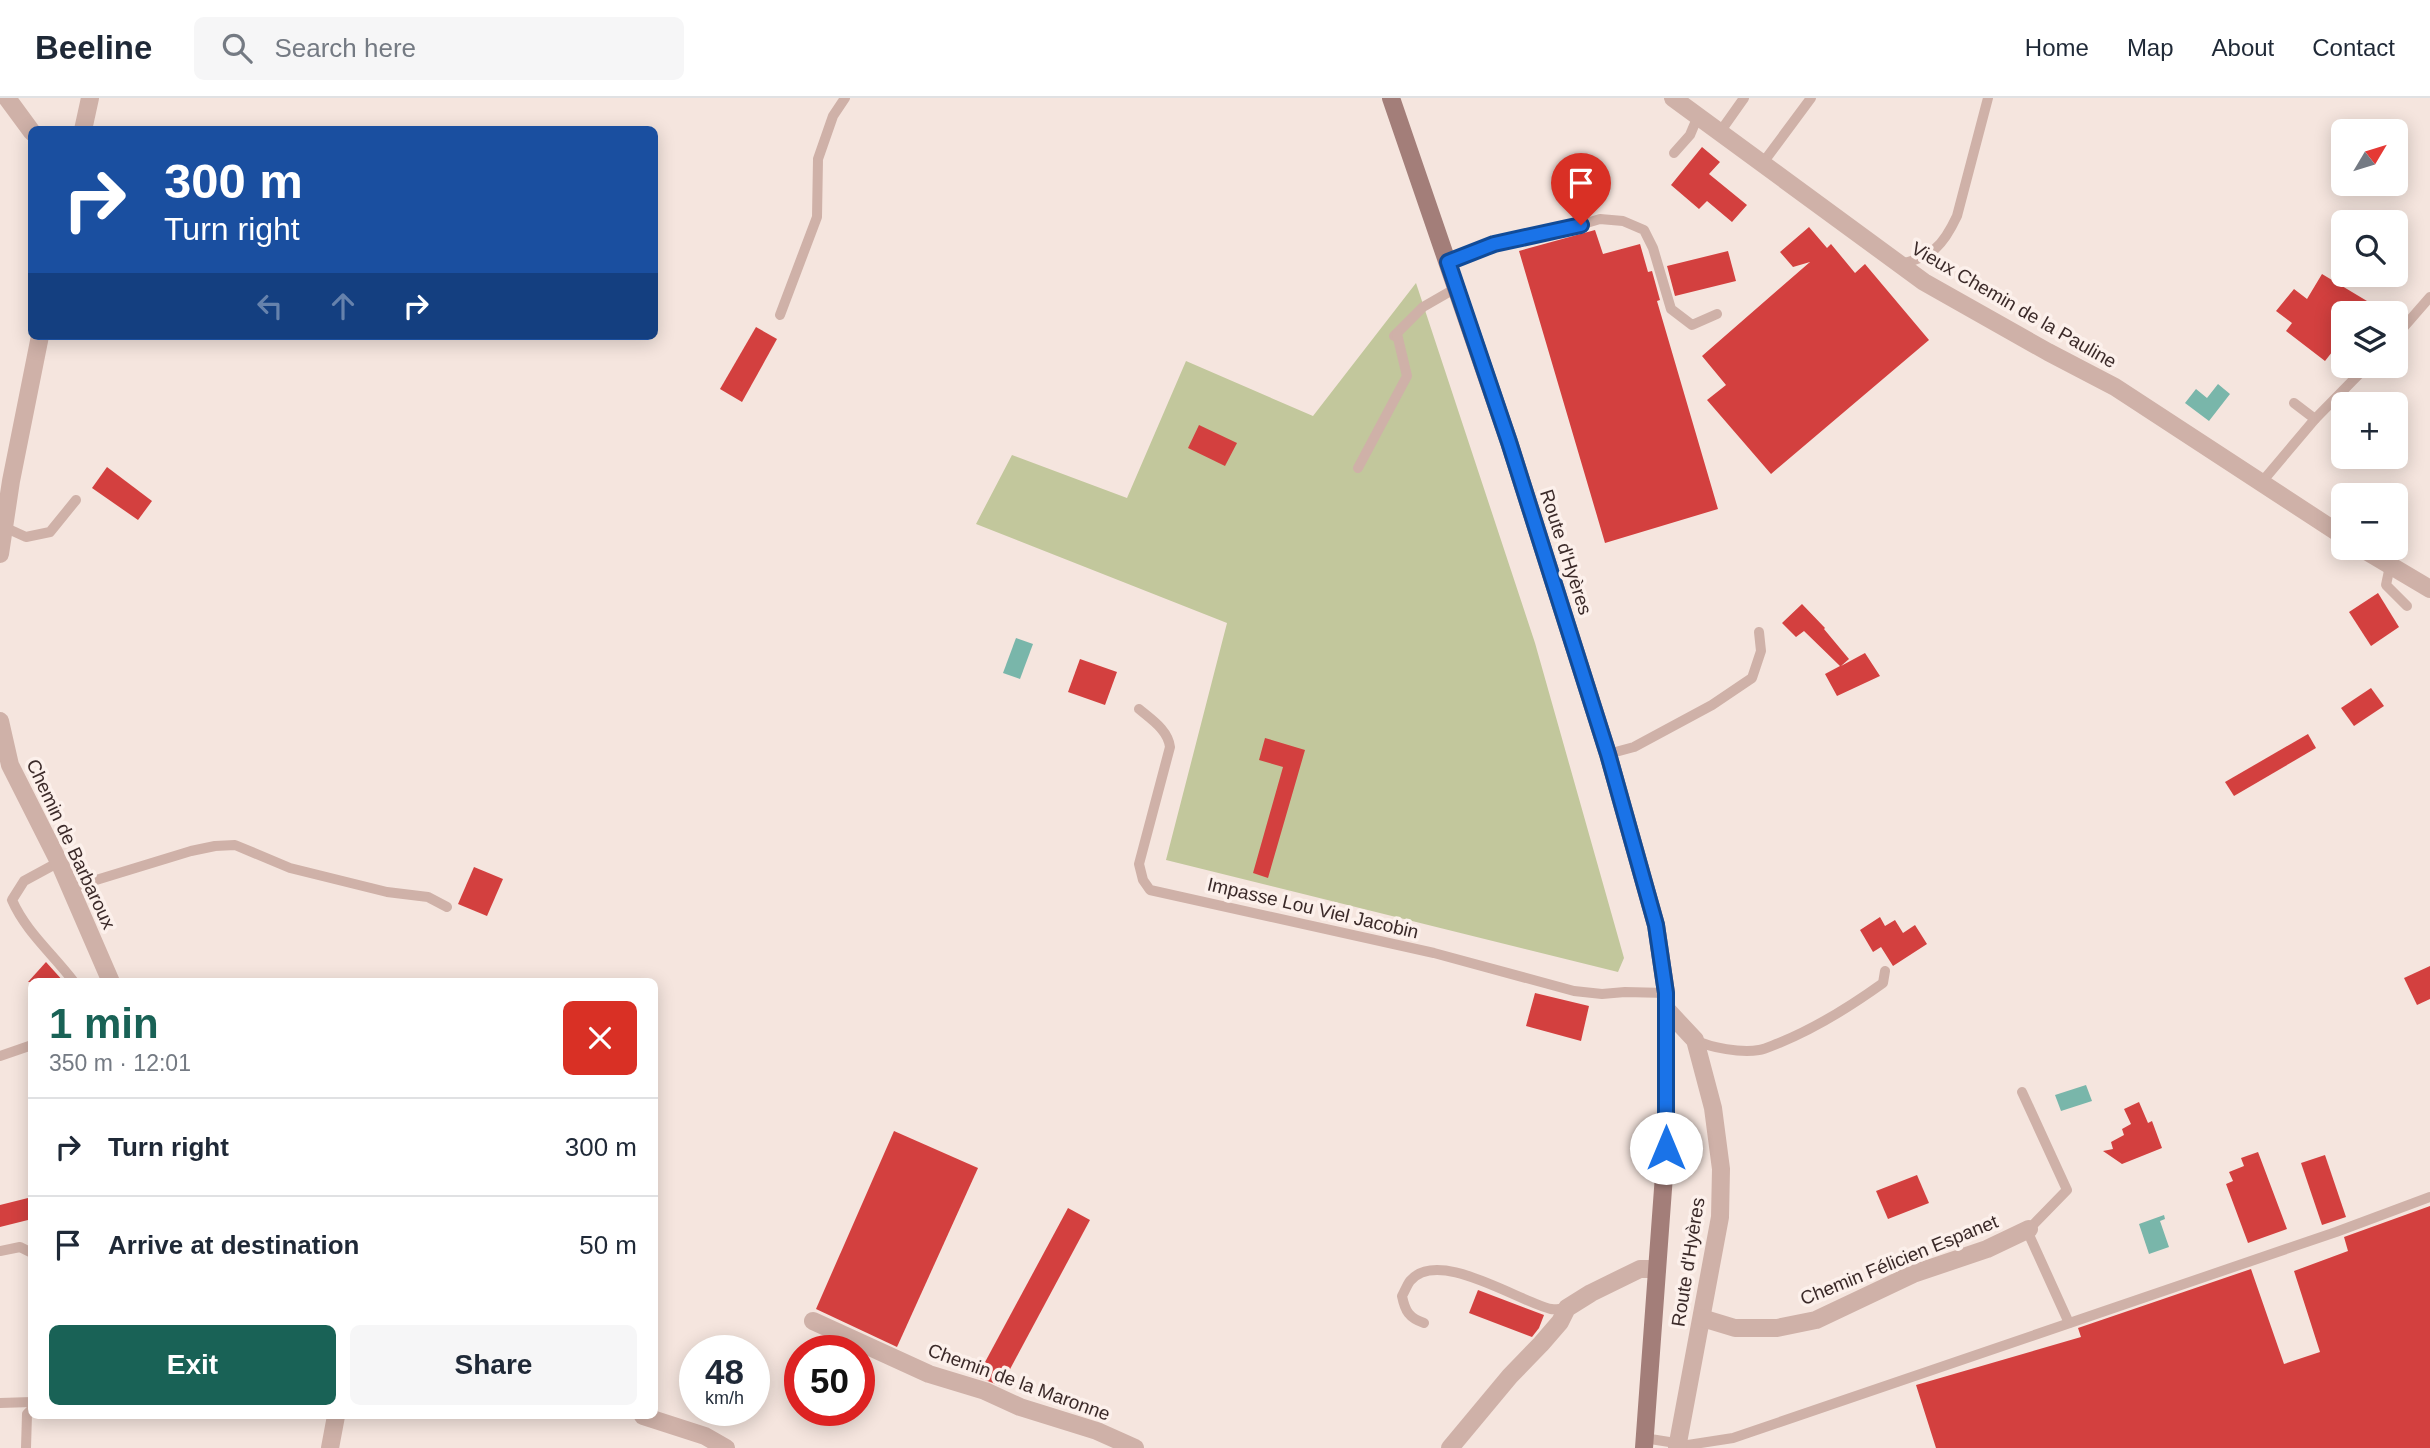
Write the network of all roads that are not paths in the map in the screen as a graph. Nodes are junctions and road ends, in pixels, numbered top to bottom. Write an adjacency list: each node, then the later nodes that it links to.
1 (7, 98): 11 (street)
2 (90, 98): 10 (street)
3 (845, 98): 20 (lane)
4 (1673, 98): 9 (street, Vieux Chemin de la Pauline)
5 (1744, 98): 12 (lane)
6 (1811, 98): 14 (lane)
7 (1988, 98): 16 (lane)
8 (1394, 103): 15 (main road, Route d'Hyères)
9 (1698, 116): 12 (street, Vieux Chemin de la Pauline); 13 (lane)
10 (84, 126)
11 (28, 127)
12 (1720, 132): 14 (street, Vieux Chemin de la Pauline)
13 (1674, 153)
14 (1761, 162): 16 (street, Vieux Chemin de la Pauline)
15 (1448, 262): 17 (main road, Route d'Hyères); 19 (lane)
16 (1900, 264): 27 (street, Vieux Chemin de la Pauline)
17 (1456, 288): 26 (lane); 39 (main road, Route d'Hyères)
18 (2430, 297): 21 (lane)
19 (1717, 314)
20 (780, 315)
21 (2408, 322)
22 (39, 340): 29 (street)
23 (2355, 378): 25 (lane)
24 (2294, 403): 25 (lane)
25 (2315, 419): 27 (lane)
26 (1358, 468)
27 (2261, 483): 30 (street, Vieux Chemin de la Pauline)
28 (76, 500): 29 (lane)
29 (4, 527): 31 (street)
30 (2331, 529)
31 (0, 554)
32 (2380, 560): 33 (street)
33 (2390, 566): 34 (street); 35 (lane)
34 (2430, 589)
35 (2407, 606)
36 (1759, 632): 39 (lane)
37 (1139, 709): 46 (lane, Impasse Lou Viel Jacobin)
38 (0, 721): 40 (street, Chemin de Barbaroux)
39 (1608, 754): 46 (main road, Route d'Hyères)
40 (59, 862): 41 (street, Chemin de Barbaroux); 44 (lane)
41 (70, 888): 42 (lane); 45 (street, Chemin de Barbaroux)
42 (447, 907)
43 (1885, 971): 47 (lane)
44 (71, 978)
45 (109, 978)
46 (1666, 1002): 47 (street, Route d'Hyères); 55 (main road, Route d'Hyères)
47 (1695, 1040): 57 (street, Route d'Hyères)
48 (28, 1046): 49 (lane)
49 (0, 1056)
50 (2022, 1092): 52 (lane)
51 (2430, 1197): 60 (lane)
52 (2029, 1229): 57 (street, Chemin Félicien Espanet); 60 (lane)
53 (0, 1251): 54 (lane)
54 (28, 1251)
55 (1657, 1269): 56 (street); 66 (main road, Route d'Hyères)
56 (1567, 1308): 59 (lane); 72 (street)
57 (1702, 1318): 67 (street, Route d'Hyères)
58 (813, 1321): 71 (street, Chemin de la Maronne)
59 (1424, 1323)
60 (2069, 1323): 67 (lane)
61 (28, 1402): 62 (lane)
62 (0, 1403)
63 (28, 1413): 68 (lane)
64 (335, 1419): 69 (street)
65 (652, 1419): 70 (street)
66 (1644, 1443): 67 (lane)
67 (1677, 1445)
68 (26, 1448)
69 (330, 1448)
70 (726, 1448)
71 (1135, 1448)
72 (1450, 1448)

